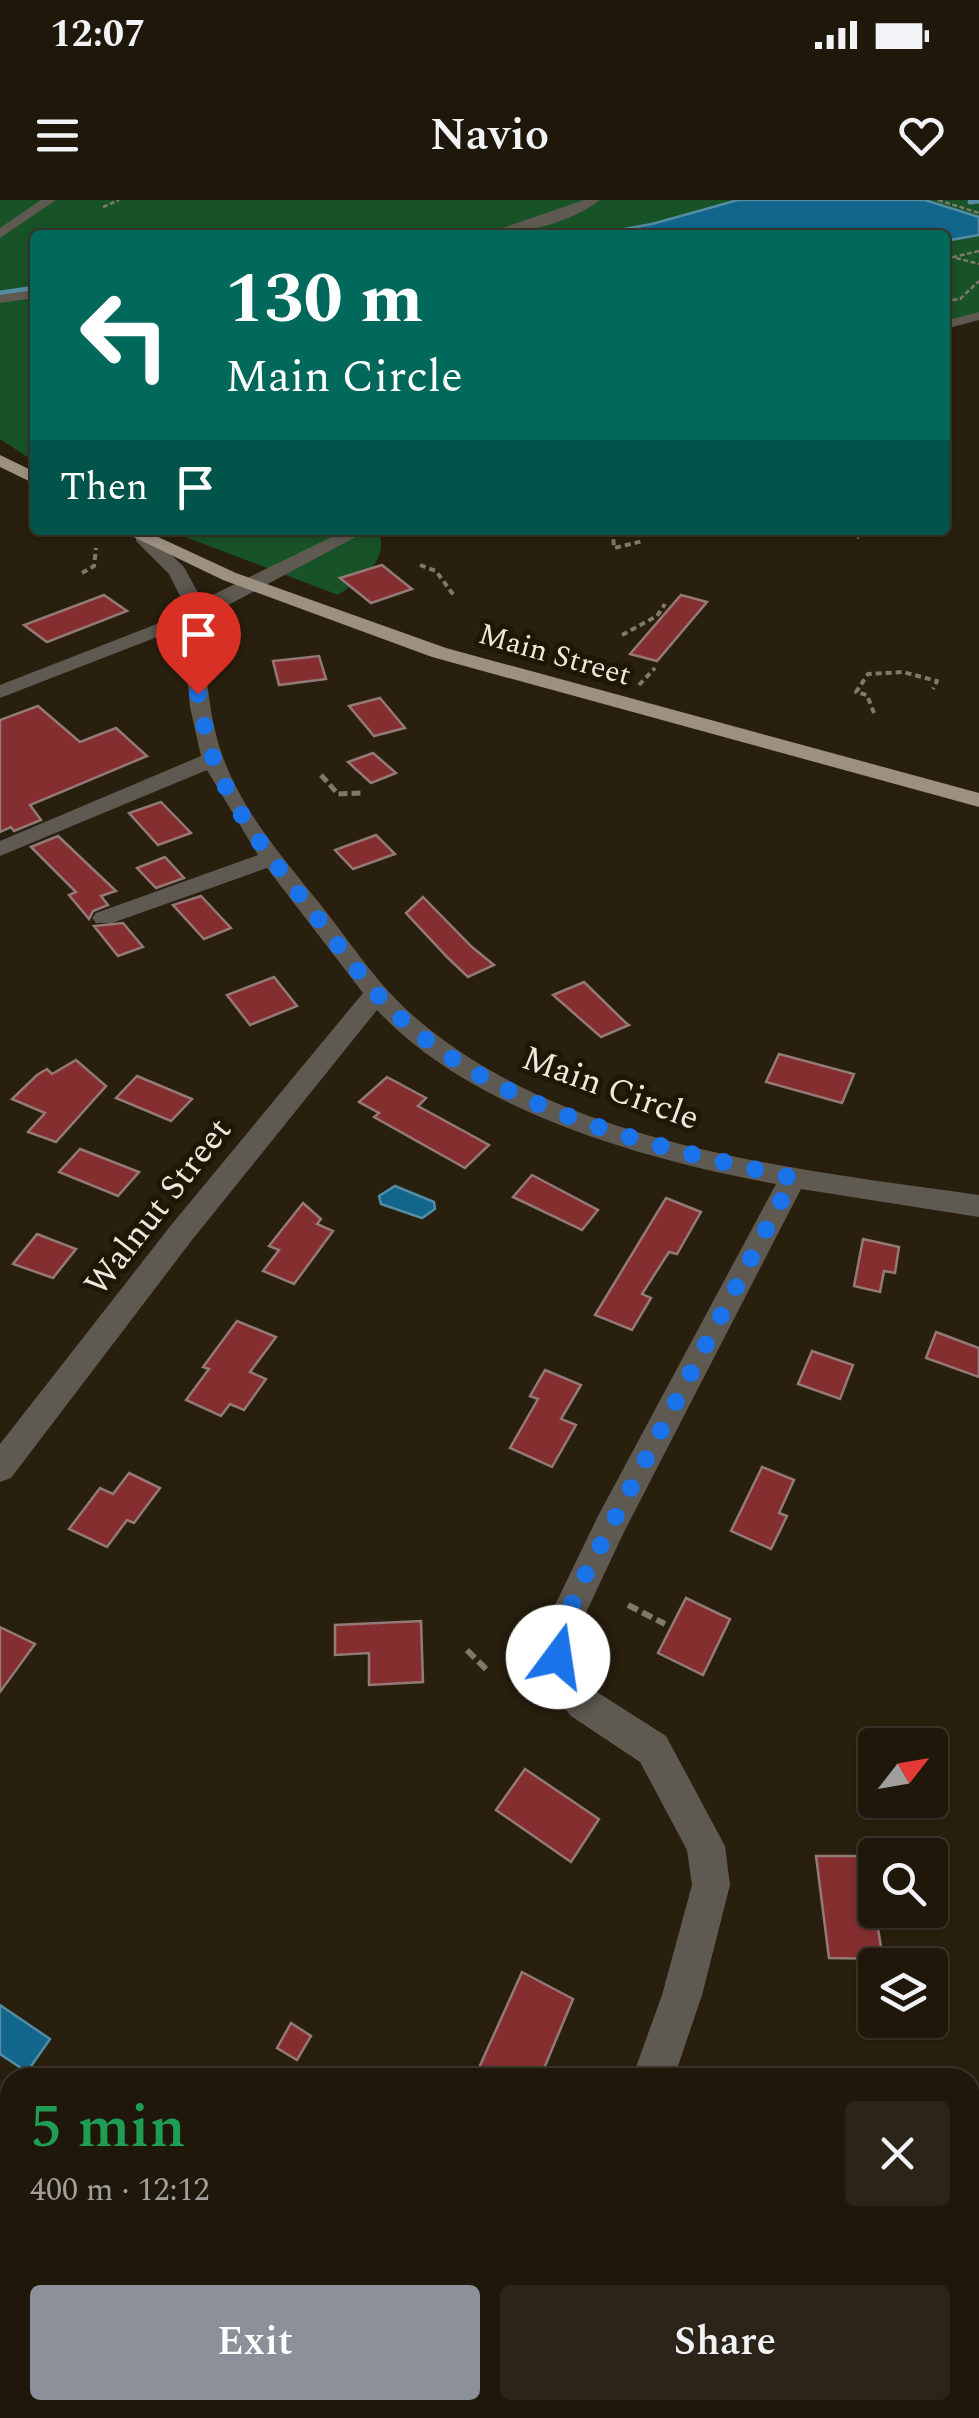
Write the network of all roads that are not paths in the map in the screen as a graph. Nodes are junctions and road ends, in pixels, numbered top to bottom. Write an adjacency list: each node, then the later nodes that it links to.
1 (50, 200): 4 (street)
2 (594, 200): 3 (street)
3 (508, 230)
4 (0, 234)
5 (30, 295): 6 (street)
6 (0, 299)
7 (979, 316): 8 (street)
8 (950, 323)
9 (950, 325): 10 (street)
10 (979, 336)
11 (0, 461): 12 (main road)
12 (30, 476)
13 (136, 535): 17 (street, Main Circle)
14 (137, 535): 16 (main road, Main Street)
15 (349, 535): 16 (street)
16 (250, 584): 17 (street); 20 (main road, Main Street)
17 (192, 617): 18 (street); 19 (street, Main Circle)
18 (0, 692)
19 (213, 760): 21 (street); 22 (street, Main Circle)
20 (979, 800)
21 (0, 850)
22 (272, 858): 23 (street); 24 (street, Main Circle)
23 (104, 918)
24 (377, 993): 25 (street, Main Circle); 27 (street, Walnut Street)
25 (793, 1178): 26 (street, Main Circle); 28 (street)
26 (979, 1206)
27 (0, 1468)
28 (656, 2068)

